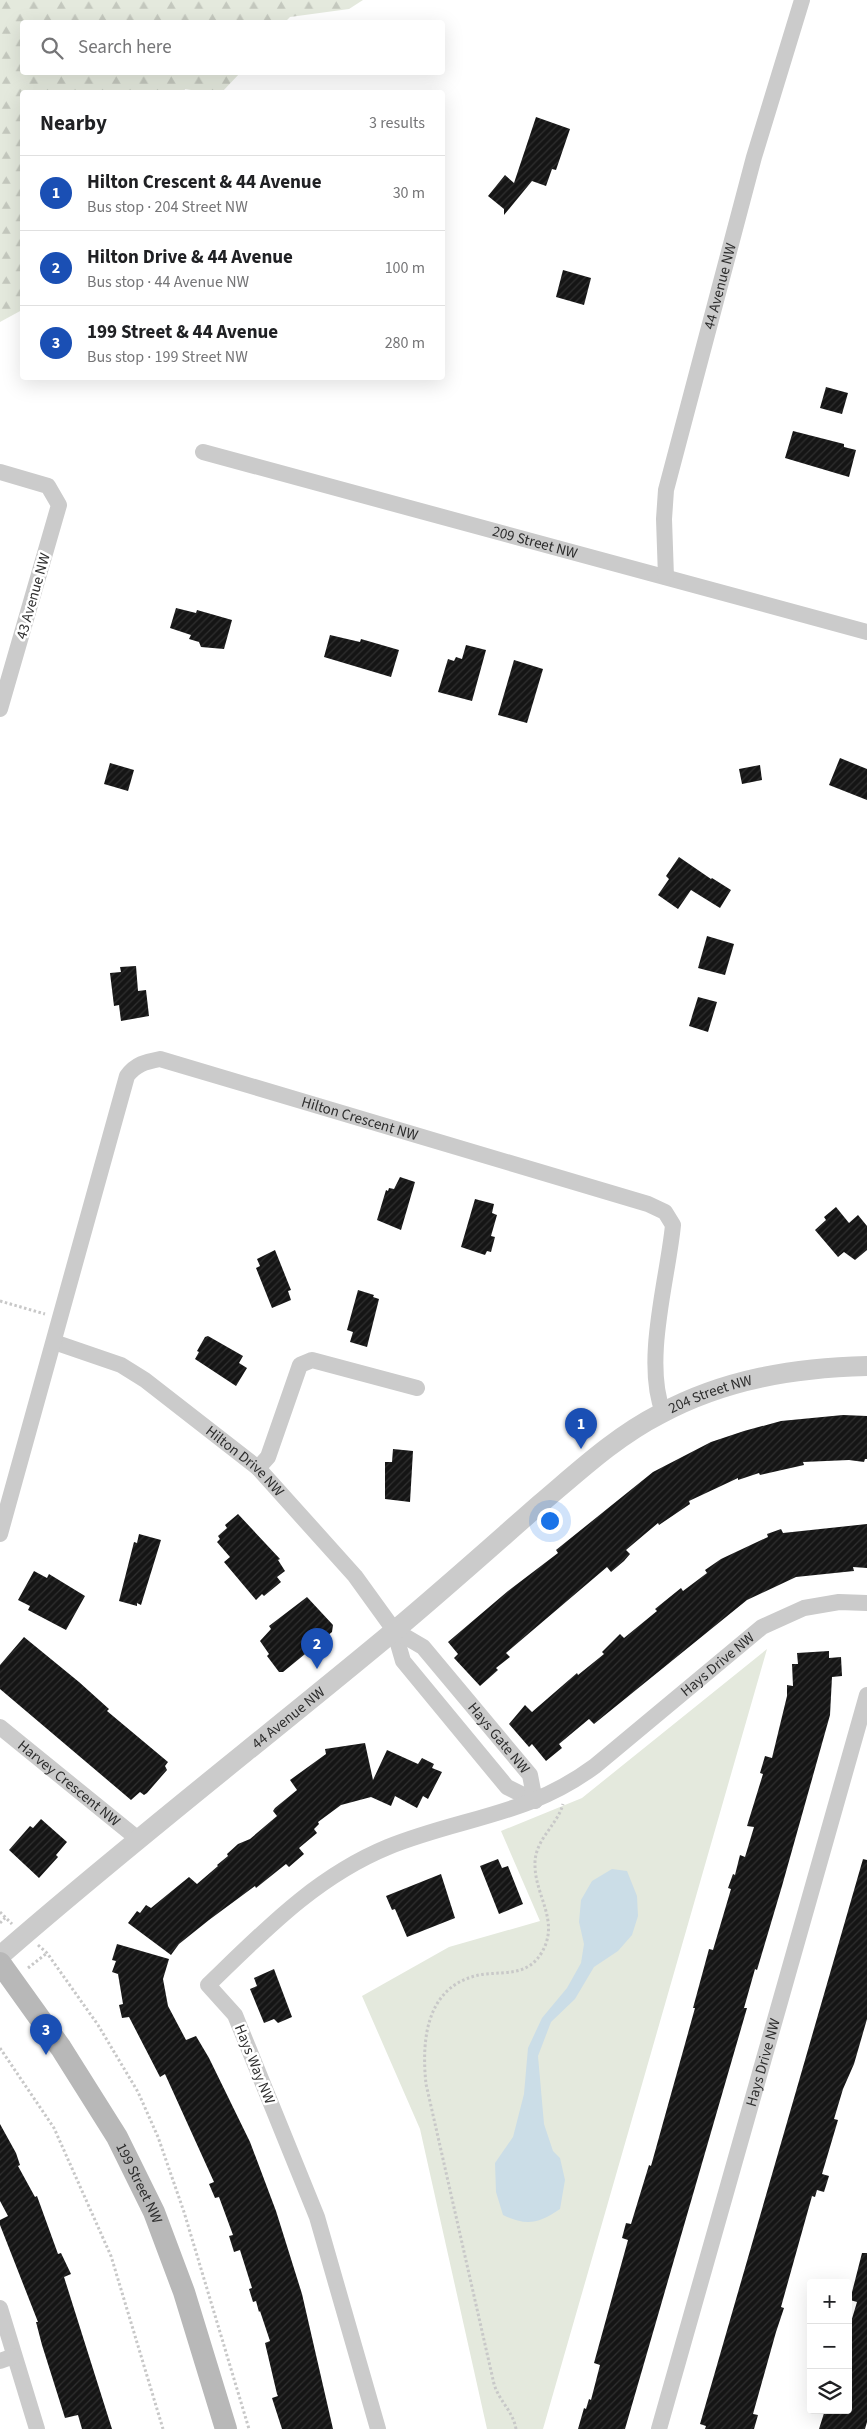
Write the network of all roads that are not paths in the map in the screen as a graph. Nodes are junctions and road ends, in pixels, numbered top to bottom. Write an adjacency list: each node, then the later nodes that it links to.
1 (802, 0): 4 (street, 44 Avenue NW)
2 (203, 452): 4 (street, 209 Street NW)
3 (0, 472): 6 (street, 43 Avenue NW)
4 (666, 577): 5 (street, 209 Street NW)
5 (867, 632)
6 (0, 709)
7 (54, 1342): 10 (street, Hilton Crescent NW); 11 (street, Hilton Drive NW); 13 (street)
8 (867, 1366): 10 (street, 204 Street NW)
9 (417, 1388): 11 (street)
10 (663, 1412): 12 (street, 204 Street NW)
11 (258, 1468): 15 (street, Hilton Drive NW)
12 (574, 1475): 15 (street, 44 Avenue NW)
13 (0, 1534)
14 (867, 1603): 18 (street, Hays Drive NW)
15 (394, 1630): 18 (street, Hays Gate NW); 18 (street, Hays Gate NW); 19 (street, 44 Avenue NW)
16 (867, 1695): 27 (street, Hays Drive NW)
17 (0, 1727): 19 (street, Harvey Crescent NW)
18 (535, 1801): 26 (street, Hays Way NW)
19 (138, 1839): 20 (street, 44 Avenue NW)
20 (0, 1956)
21 (0, 1963): 25 (main road, 199 Street NW)
22 (0, 2308): 23 (street)
23 (7, 2359): 24 (street)
24 (37, 2429)
25 (226, 2429)
26 (378, 2429)
27 (659, 2429)

